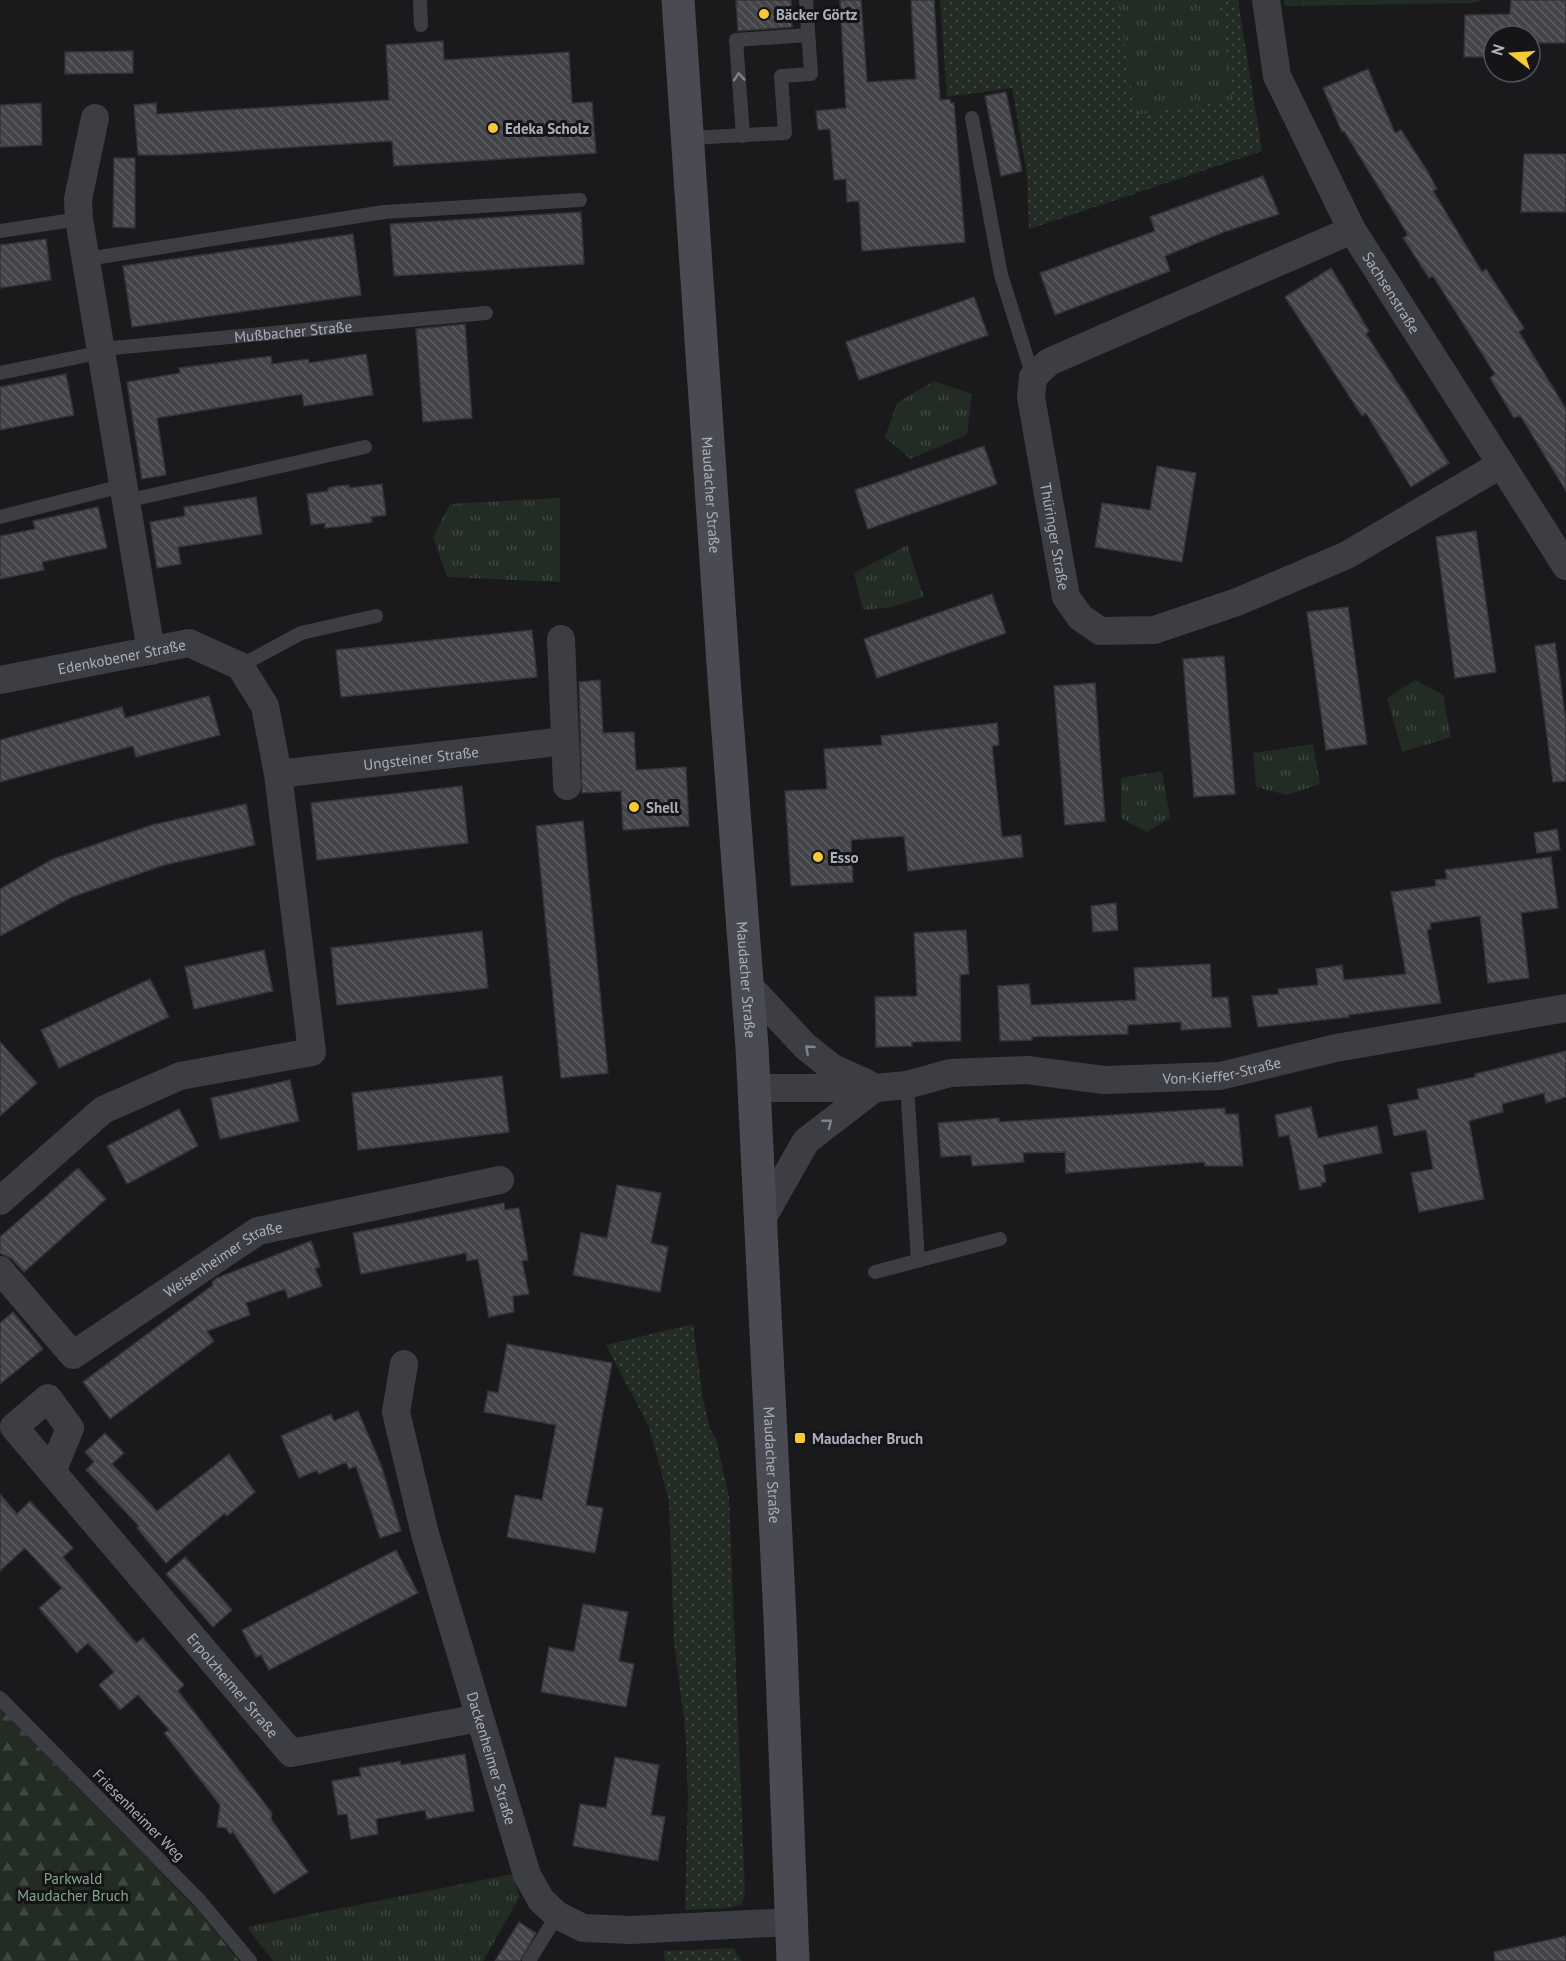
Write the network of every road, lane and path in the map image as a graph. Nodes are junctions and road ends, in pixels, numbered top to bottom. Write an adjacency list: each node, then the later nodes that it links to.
1 (420, 0): 5 (lane)
2 (678, 0): 10 (main road, Maudacher Straße)
3 (806, 0): 6 (lane)
4 (1266, 0): 13 (street, Sachsenstraße)
5 (421, 25)
6 (808, 35): 9 (lane, one-way to 6); 9 (lane)
7 (95, 118): 12 (street)
8 (972, 118): 19 (lane)
9 (743, 136): 10 (lane)
10 (689, 138): 33 (main road, Maudacher Straße)
11 (580, 200): 15 (lane)
12 (79, 219): 14 (lane); 15 (street)
13 (1352, 230): 19 (street); 21 (street, Sachsenstraße)
14 (0, 231)
15 (87, 260): 17 (street)
16 (486, 313): 17 (lane, Mußbacher Straße)
17 (102, 349): 18 (lane, Mußbacher Straße); 22 (street)
18 (0, 373)
19 (1033, 377): 21 (street, Thüringer Straße)
20 (365, 447): 22 (lane)
21 (1500, 465): 24 (street, Sachsenstraße)
22 (124, 494): 23 (lane); 27 (street)
23 (0, 517)
24 (1566, 566)
25 (376, 616): 28 (lane)
26 (561, 639): 30 (street)
27 (151, 651): 28 (street, Edenkobener Straße); 29 (street, Edenkobener Straße)
28 (240, 666): 31 (street)
29 (0, 680)
30 (565, 741): 31 (street, Ungsteiner Straße); 32 (street)
31 (278, 774): 39 (street)
32 (567, 786)
33 (748, 985): 36 (main road, Maudacher Straße); 37 (street, one-way to 33)
34 (1566, 1008): 35 (street, Von-Kieffer-Straße)
35 (907, 1085): 37 (street, Von-Kieffer-Straße); 42 (lane)
36 (754, 1088): 37 (street, Von-Kieffer-Straße); 40 (main road, Maudacher Straße)
37 (876, 1088): 40 (street, one-way to 37)
38 (500, 1180): 43 (street, Weisenheimer Straße)
39 (0, 1201)
40 (759, 1224): 50 (main road, Maudacher Straße)
41 (1000, 1239): 42 (lane)
42 (918, 1261): 44 (lane)
43 (0, 1270)
44 (875, 1272)
45 (404, 1364): 48 (street, Dackenheimer Straße)
46 (52, 1472): 48 (street, Erpolzheimer Straße)
47 (0, 1698): 51 (lane, Friesenheimer Weg)
48 (479, 1718): 49 (street, Dackenheimer Straße)
49 (557, 1915): 50 (street, Dackenheimer Straße); 52 (lane)
50 (791, 1922): 53 (main road, Maudacher Straße)
51 (250, 1961)
52 (529, 1961)
53 (793, 1961)

